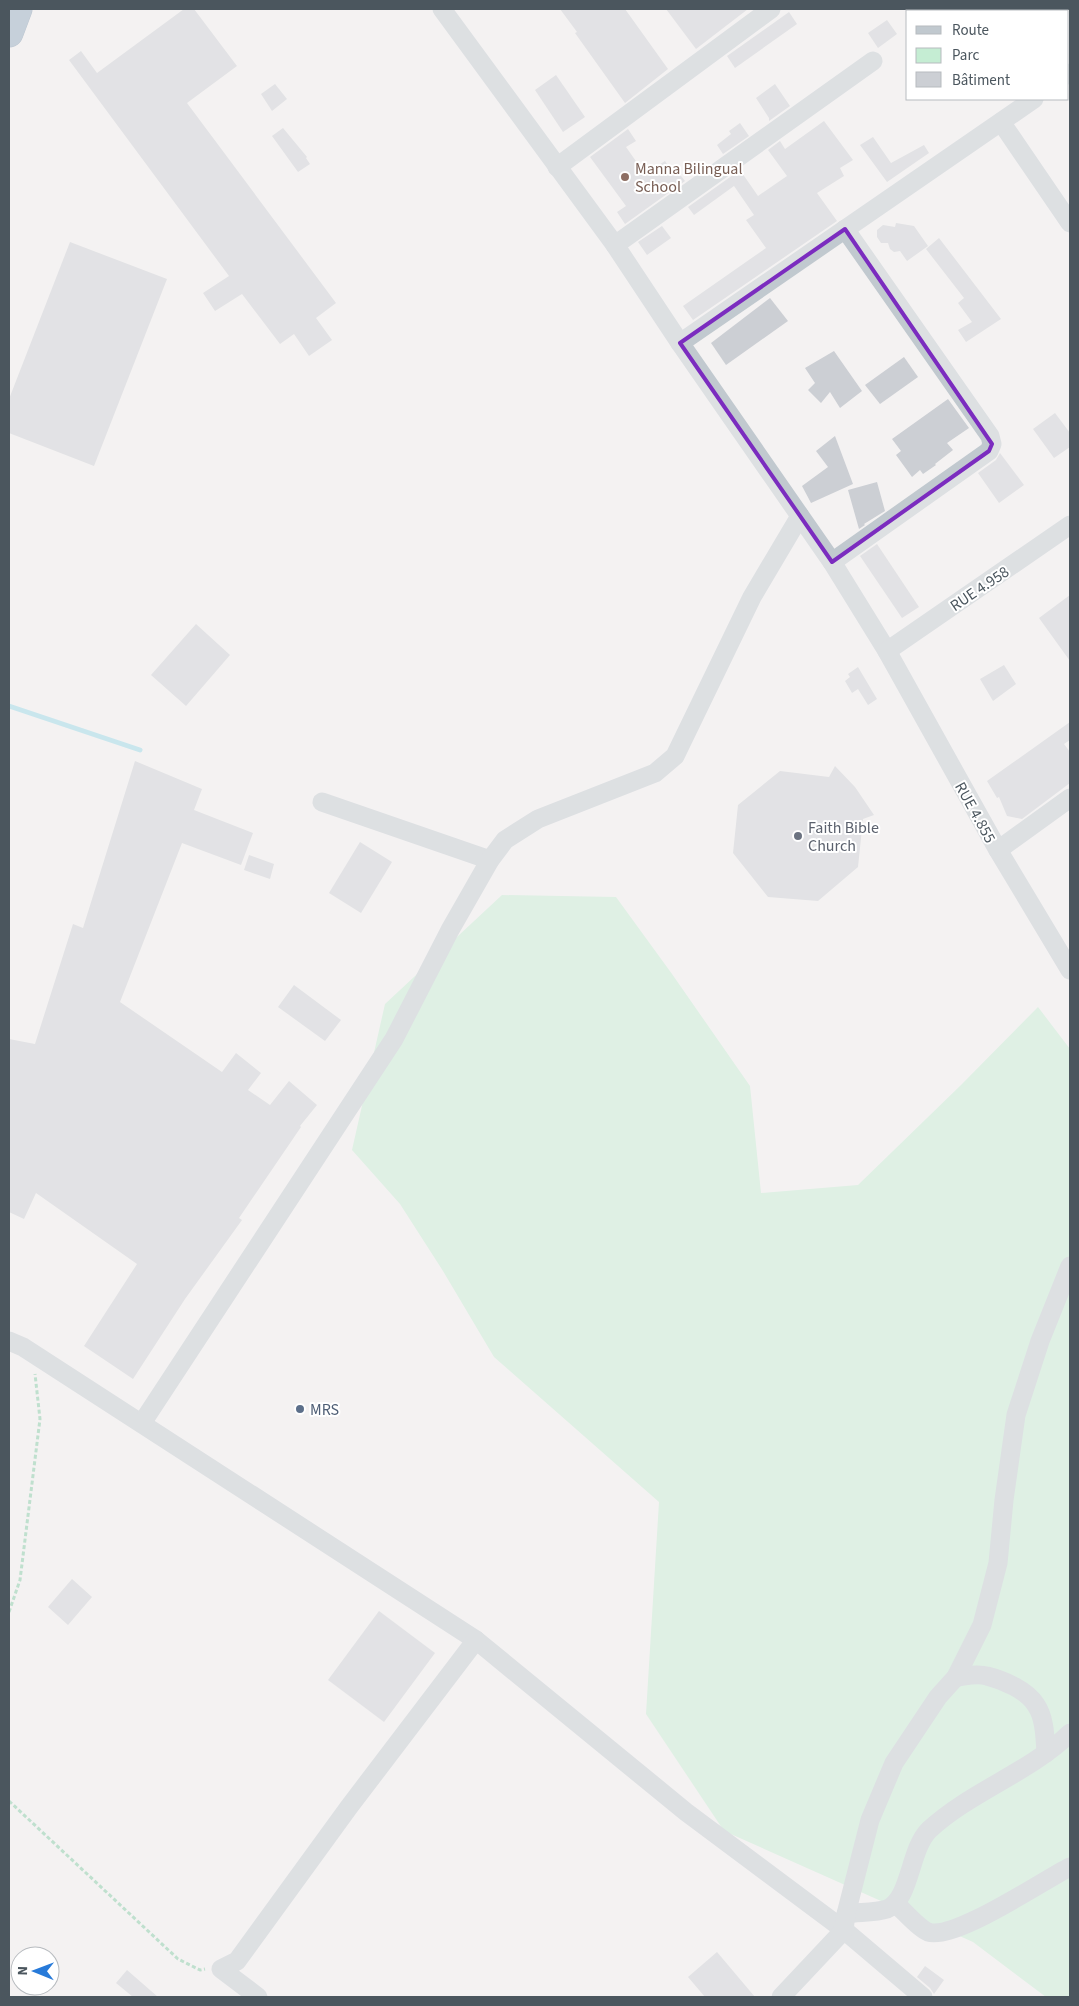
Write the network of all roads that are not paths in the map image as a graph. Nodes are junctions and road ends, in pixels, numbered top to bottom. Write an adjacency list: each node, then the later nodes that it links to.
1 (18, 9): 4 (highway)
2 (442, 9): 8 (street, RUE 4.855)
3 (771, 9): 8 (street)
4 (9, 32)
5 (873, 61): 11 (street)
6 (1033, 100): 7 (street)
7 (1001, 122): 9 (street); 10 (street)
8 (557, 166): 11 (street, RUE 4.855)
9 (1070, 223)
10 (845, 229): 12 (street); 15 (street)
11 (615, 245): 12 (street, RUE 4.855)
12 (680, 343): 13 (street, RUE 4.855)
13 (800, 516): 15 (street, RUE 4.855); 20 (street)
14 (1070, 525): 16 (street, RUE 4.958)
15 (832, 562): 16 (street, RUE 4.855)
16 (887, 651): 19 (street, RUE 4.855)
17 (1070, 798): 19 (street)
18 (322, 802): 20 (street)
19 (998, 850): 21 (street, RUE 4.855)
20 (490, 860): 24 (street)
21 (1070, 970)
22 (1070, 1266): 26 (street)
23 (16, 1344): 24 (street)
24 (142, 1423): 25 (street)
25 (476, 1640): 31 (street); 32 (street)
26 (956, 1677): 28 (street); 31 (street)
27 (1070, 1733): 28 (street)
28 (1046, 1754): 30 (street)
29 (1070, 1867): 30 (street)
30 (896, 1904): 31 (street)
31 (845, 1922): 33 (street); 34 (street)
32 (258, 1997)
33 (781, 1997)
34 (923, 1997)

